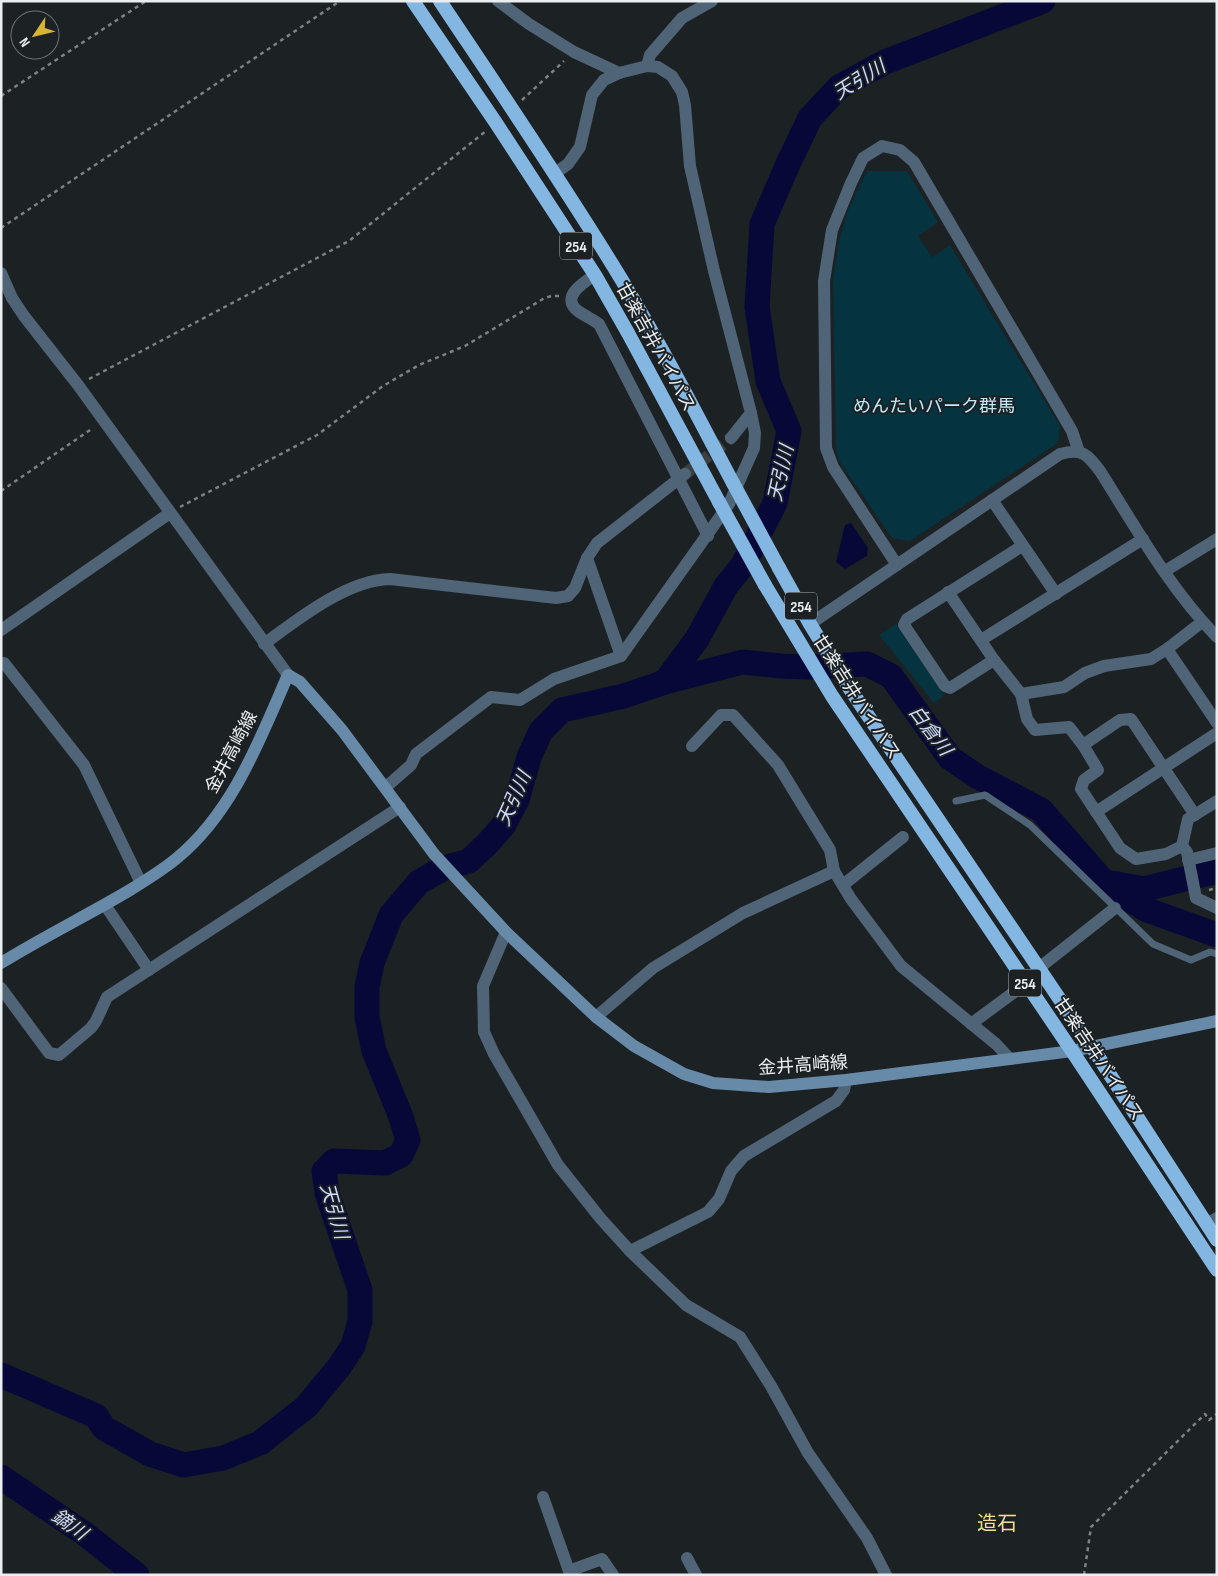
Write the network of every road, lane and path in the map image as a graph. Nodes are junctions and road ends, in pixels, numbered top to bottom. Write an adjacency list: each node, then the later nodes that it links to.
1 (146, 1): 10 (path)
2 (340, 1): 14 (path)
3 (413, 1): 12 (highway, 甘楽吉井バイパス / 254)
4 (440, 1): 11 (highway, 甘楽吉井バイパス / 254)
5 (498, 1): 7 (street)
6 (712, 1): 8 (street)
7 (574, 52): 9 (street); 11 (path)
8 (647, 66): 9 (street); 19 (street)
9 (619, 73): 13 (street)
10 (1, 96)
11 (512, 110): 13 (highway, 甘楽吉井バイパス / 254)
12 (496, 123): 16 (highway, 甘楽吉井バイパス / 254); 18 (path)
13 (554, 174): 37 (highway, 甘楽吉井バイパス / 254, bridge)
14 (1, 228)
15 (1, 273): 18 (street)
16 (595, 275): 17 (street); 74 (highway, 甘楽吉井バイパス / 254, bridge)
17 (572, 296): 23 (street); 26 (path)
18 (78, 385): 20 (street)
19 (751, 413): 21 (street); 27 (street)
20 (104, 420): 24 (path); 26 (street)
21 (731, 438)
22 (1079, 452): 25 (street); 28 (street); 32 (street)
23 (682, 477): 27 (street); 31 (street)
24 (1, 491)
25 (992, 500): 30 (street); 32 (street)
26 (170, 513): 38 (street); 41 (street)
27 (708, 536): 43 (street)
28 (1143, 538): 33 (street); 35 (street)
29 (1217, 539): 33 (street)
30 (1022, 546): 34 (street); 35 (street)
31 (587, 558): 41 (street); 43 (street)
32 (898, 564): 37 (street)
33 (1165, 572): 36 (street)
34 (948, 592): 40 (street); 45 (street)
35 (1056, 594): 40 (street)
36 (1202, 622): 39 (street); 42 (street)
37 (810, 624): 72 (highway, 甘楽吉井バイパス / 254)
38 (1, 630)
39 (1217, 637)
40 (981, 640): 45 (street)
41 (264, 644): 46 (street)
42 (1167, 649): 47 (street); 48 (street)
43 (621, 656): 53 (street)
44 (2, 660): 64 (street)
45 (994, 660): 47 (street)
46 (288, 675): 53 (main road); 64 (main road, 金井高崎線)
47 (1022, 694): 50 (street)
48 (1217, 723)
49 (1217, 733): 52 (street)
50 (1083, 745): 52 (street); 57 (street)
51 (692, 746): 63 (street)
52 (1164, 768): 57 (street); 58 (street)
53 (386, 787): 56 (main road)
54 (956, 801): 67 (lane)
55 (1217, 801): 58 (street)
56 (400, 807): 69 (main road, 金井高崎線); 73 (street)
57 (1096, 812): 60 (street)
58 (1195, 814): 60 (street)
59 (903, 837): 65 (street)
60 (1182, 846): 62 (street)
61 (1217, 853): 62 (street)
62 (1190, 865): 68 (street)
63 (834, 871): 65 (street); 76 (street)
64 (141, 883): 66 (main road, 金井高崎線)
65 (843, 885): 78 (street)
66 (105, 905): 71 (main road, 金井高崎線); 73 (street)
67 (1115, 908): 70 (lane); 72 (street)
68 (1217, 908)
69 (506, 932): 76 (main road, 金井高崎線); 85 (street)
70 (1217, 954)
71 (1, 963)
72 (1039, 968): 79 (highway, 甘楽吉井バイパス / 254)
73 (149, 970): 75 (street)
74 (1025, 984): 78 (street); 80 (highway, 甘楽吉井バイパス / 254)
75 (1, 988)
76 (596, 1016): 82 (main road, 金井高崎線)
77 (1217, 1021): 79 (main road, 金井高崎線)
78 (970, 1024): 81 (street)
79 (1092, 1047): 80 (main road, 金井高崎線); 83 (highway, 甘楽吉井バイパス / 254)
80 (1072, 1051): 81 (main road, 金井高崎線); 86 (highway, 甘楽吉井バイパス / 254)
81 (1010, 1059): 82 (main road, 金井高崎線)
82 (846, 1080): 85 (street)
83 (1212, 1221): 84 (highway, 甘楽吉井バイパス / 254)
84 (1217, 1240)
85 (630, 1251): 92 (street)
86 (1217, 1270)
87 (1217, 1414): 93 (path)
88 (543, 1497): 90 (street)
89 (687, 1558): 91 (street)
90 (613, 1575)
91 (696, 1575)
92 (886, 1575)
93 (1084, 1575)

